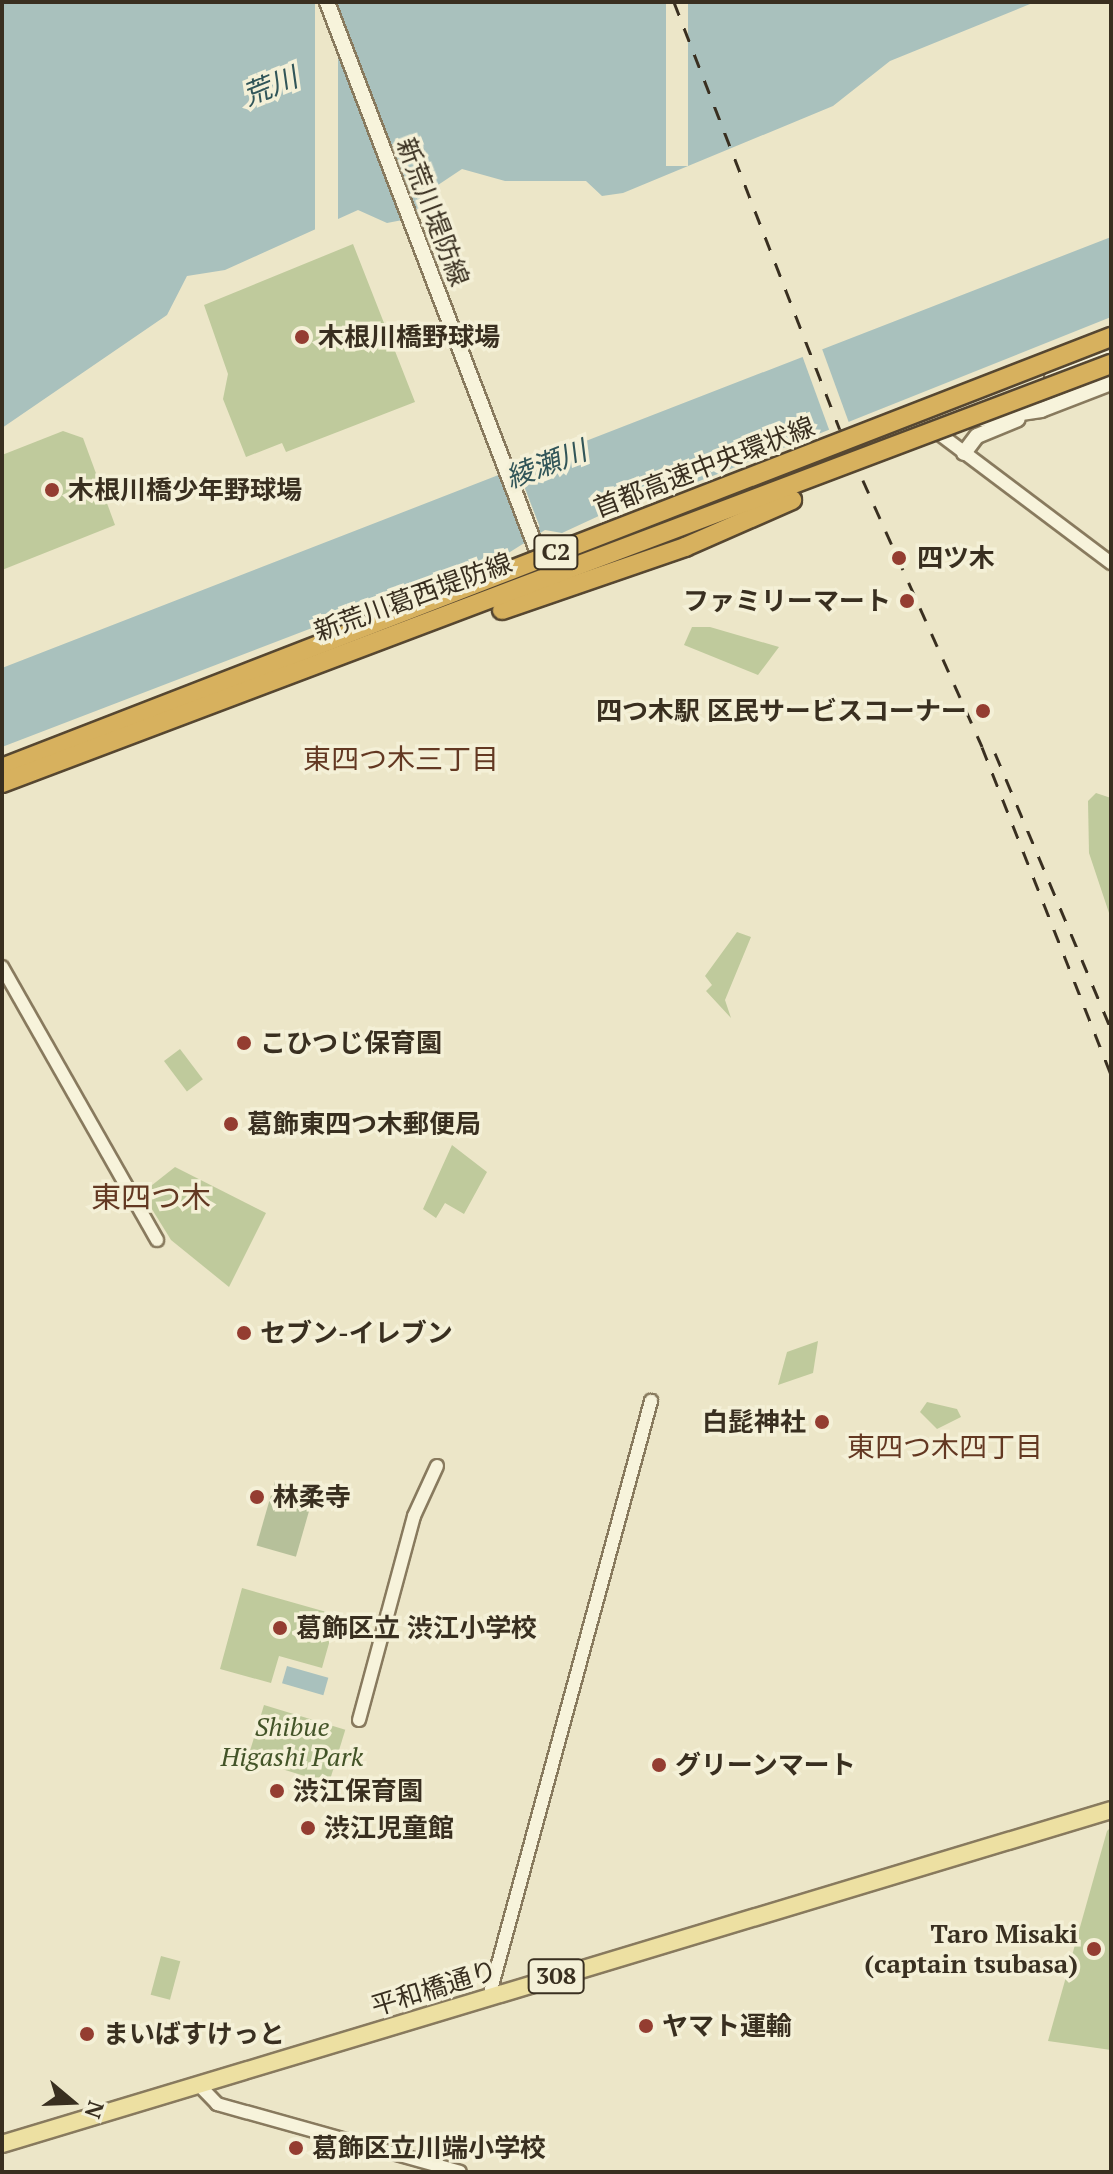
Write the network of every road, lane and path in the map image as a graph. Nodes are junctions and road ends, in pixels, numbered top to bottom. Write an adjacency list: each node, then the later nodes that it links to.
1 (327, 2): 11 (main road, 新荒川堤防線)
2 (1111, 337): 12 (highway, 首都高速中央環状線 / C2, bridge)
3 (1111, 351): 8 (main road, 新荒川葛西堤防線); 12 (highway, bridge)
4 (1111, 364): 13 (highway, 首都高速中央環状線 / C2, bridge)
5 (1111, 375): 13 (highway, bridge)
6 (1111, 383): 7 (main road, 新荒川葛西堤防線)
7 (1041, 410): 8 (main road, 新荒川葛西堤防線); 9 (main road, 新荒川葛西堤防線)
8 (931, 427): 9 (street); 11 (main road, 新荒川葛西堤防線, bridge)
9 (964, 453): 10 (street)
10 (1111, 563)
11 (546, 574): 15 (main road, 新荒川葛西堤防線, bridge)
12 (439, 599): 14 (highway, 首都高速中央環状線 / C2, bridge)
13 (282, 675): 15 (highway, 首都高速中央環状線 / C2, bridge)
14 (2, 768)
15 (2, 781)
16 (2, 967): 17 (street)
17 (157, 1240)
18 (651, 1401): 22 (street)
19 (437, 1466): 20 (street)
20 (359, 1720)
21 (1111, 1810): 22 (main road, 平和橋通り / 308)
22 (489, 1997): 23 (main road, 平和橋通り / 308)
23 (198, 2084): 24 (main road, 平和橋通り / 308); 25 (street)
24 (2, 2144)
25 (460, 2172)

